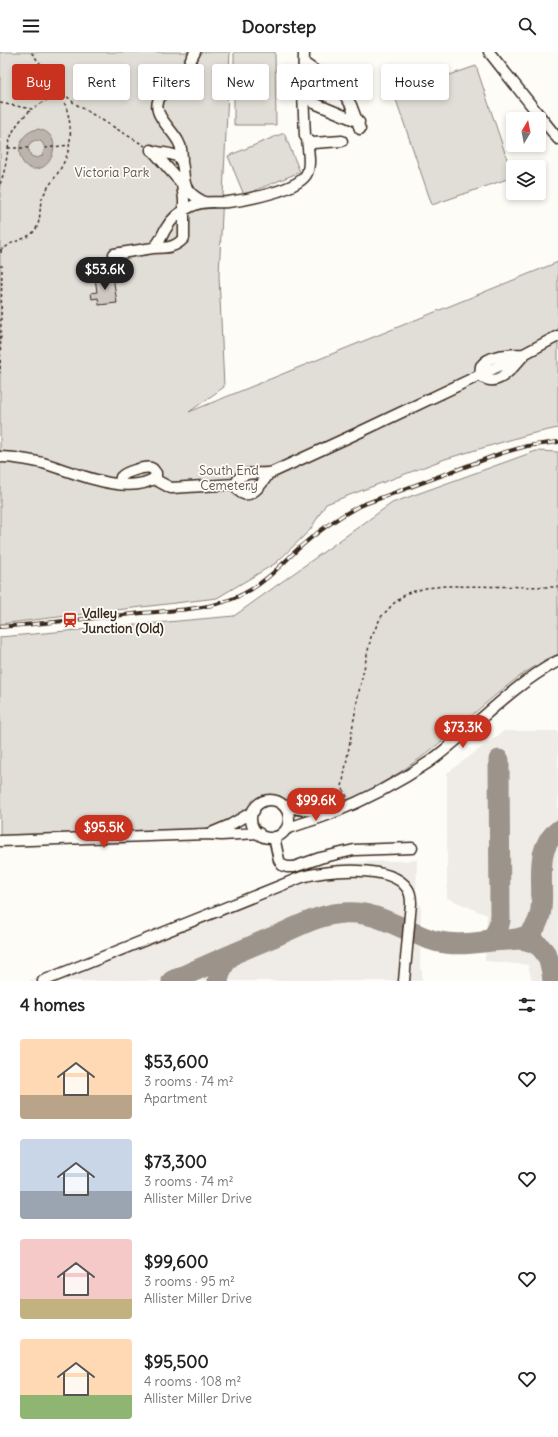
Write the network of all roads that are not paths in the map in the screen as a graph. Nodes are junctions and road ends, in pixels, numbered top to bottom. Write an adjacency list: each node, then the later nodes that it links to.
1 (195, 52): 11 (street)
2 (304, 52): 4 (street)
3 (489, 52): 8 (street)
4 (304, 63)
5 (303, 100): 9 (street)
6 (310, 100): 7 (street)
7 (348, 100)
8 (558, 139)
9 (307, 140): 10 (street); 12 (street)
10 (342, 141)
11 (182, 161): 12 (street); 13 (street)
12 (204, 202): 13 (street)
13 (184, 210): 14 (street); 14 (street)
14 (153, 248): 15 (street)
15 (114, 254)
16 (558, 336): 17 (street)
17 (525, 354): 18 (street); 18 (street)
18 (480, 375): 20 (street)
19 (0, 456): 21 (street)
20 (269, 473): 21 (street); 21 (street)
21 (236, 484)
22 (558, 662): 24 (street)
23 (283, 805): 24 (street); 25 (street); 26 (street)
24 (350, 805): 26 (street)
25 (254, 810): 27 (street); 28 (street)
26 (287, 829): 29 (street)
27 (207, 834): 28 (street); 30 (street)
28 (259, 834): 29 (street)
29 (274, 837): 31 (street)
30 (0, 841)
31 (412, 848)
32 (43, 981): 33 (street)
33 (404, 981)

